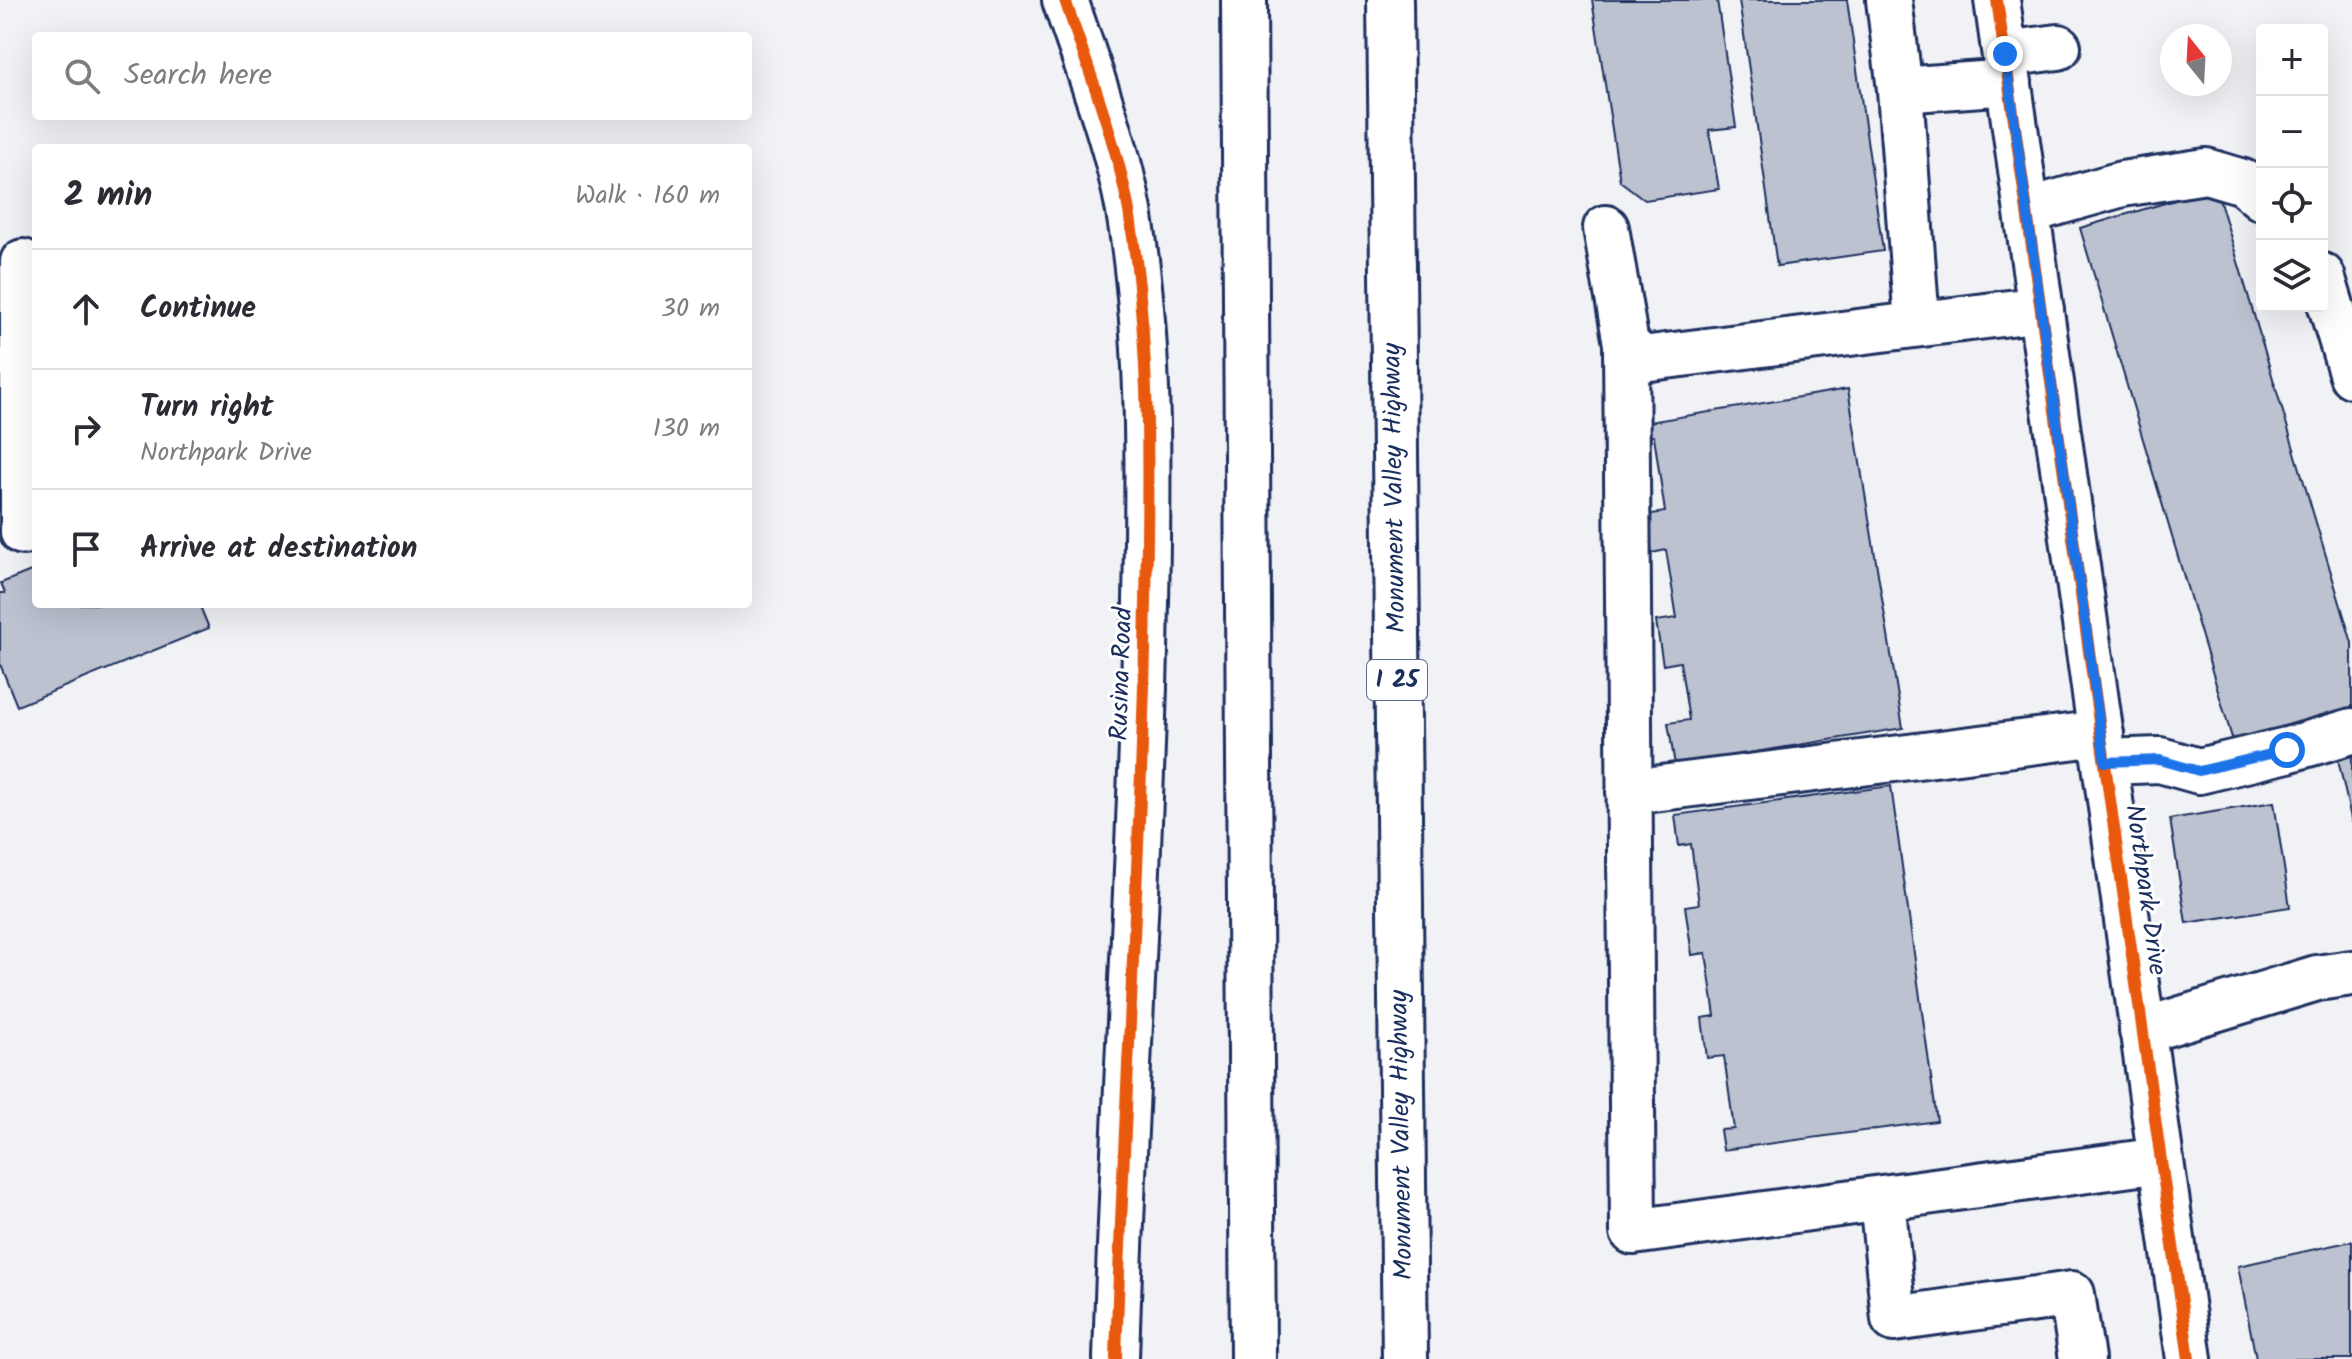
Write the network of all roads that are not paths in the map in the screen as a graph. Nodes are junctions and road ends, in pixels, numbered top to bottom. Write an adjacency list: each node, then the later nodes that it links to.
1 (1065, 0): 26 (main road, Rusina Road)
2 (1244, 0): 27 (main road)
3 (1390, 0): 28 (main road, Monument Valley Highway / I 25)
4 (1889, 0): 8 (main road)
5 (1997, 0): 7 (main road, Northpark Drive)
6 (2058, 47): 7 (main road)
7 (2007, 68): 8 (main road); 10 (main road, Northpark Drive)
8 (1900, 90): 15 (main road)
9 (2256, 193): 10 (main road)
10 (2027, 211): 14 (main road, Northpark Drive)
11 (1606, 228): 16 (main road)
12 (20, 260): 18 (main road)
13 (2328, 296): 17 (main road)
14 (2041, 309): 15 (main road); 20 (main road, Northpark Drive)
15 (1917, 324): 16 (main road)
16 (1626, 344): 21 (main road)
17 (2352, 375)
18 (20, 534)
19 (2352, 731): 20 (main road)
20 (2103, 747): 21 (main road); 23 (main road, Northpark Drive)
21 (1629, 792): 25 (main road)
22 (2352, 973): 23 (main road)
23 (2142, 1031): 24 (main road, Northpark Drive)
24 (2161, 1160): 25 (main road); 30 (main road, Northpark Drive)
25 (1882, 1198): 29 (main road)
26 (1116, 1359)
27 (1253, 1359)
28 (1405, 1359)
29 (2082, 1359)
30 (2189, 1359)

